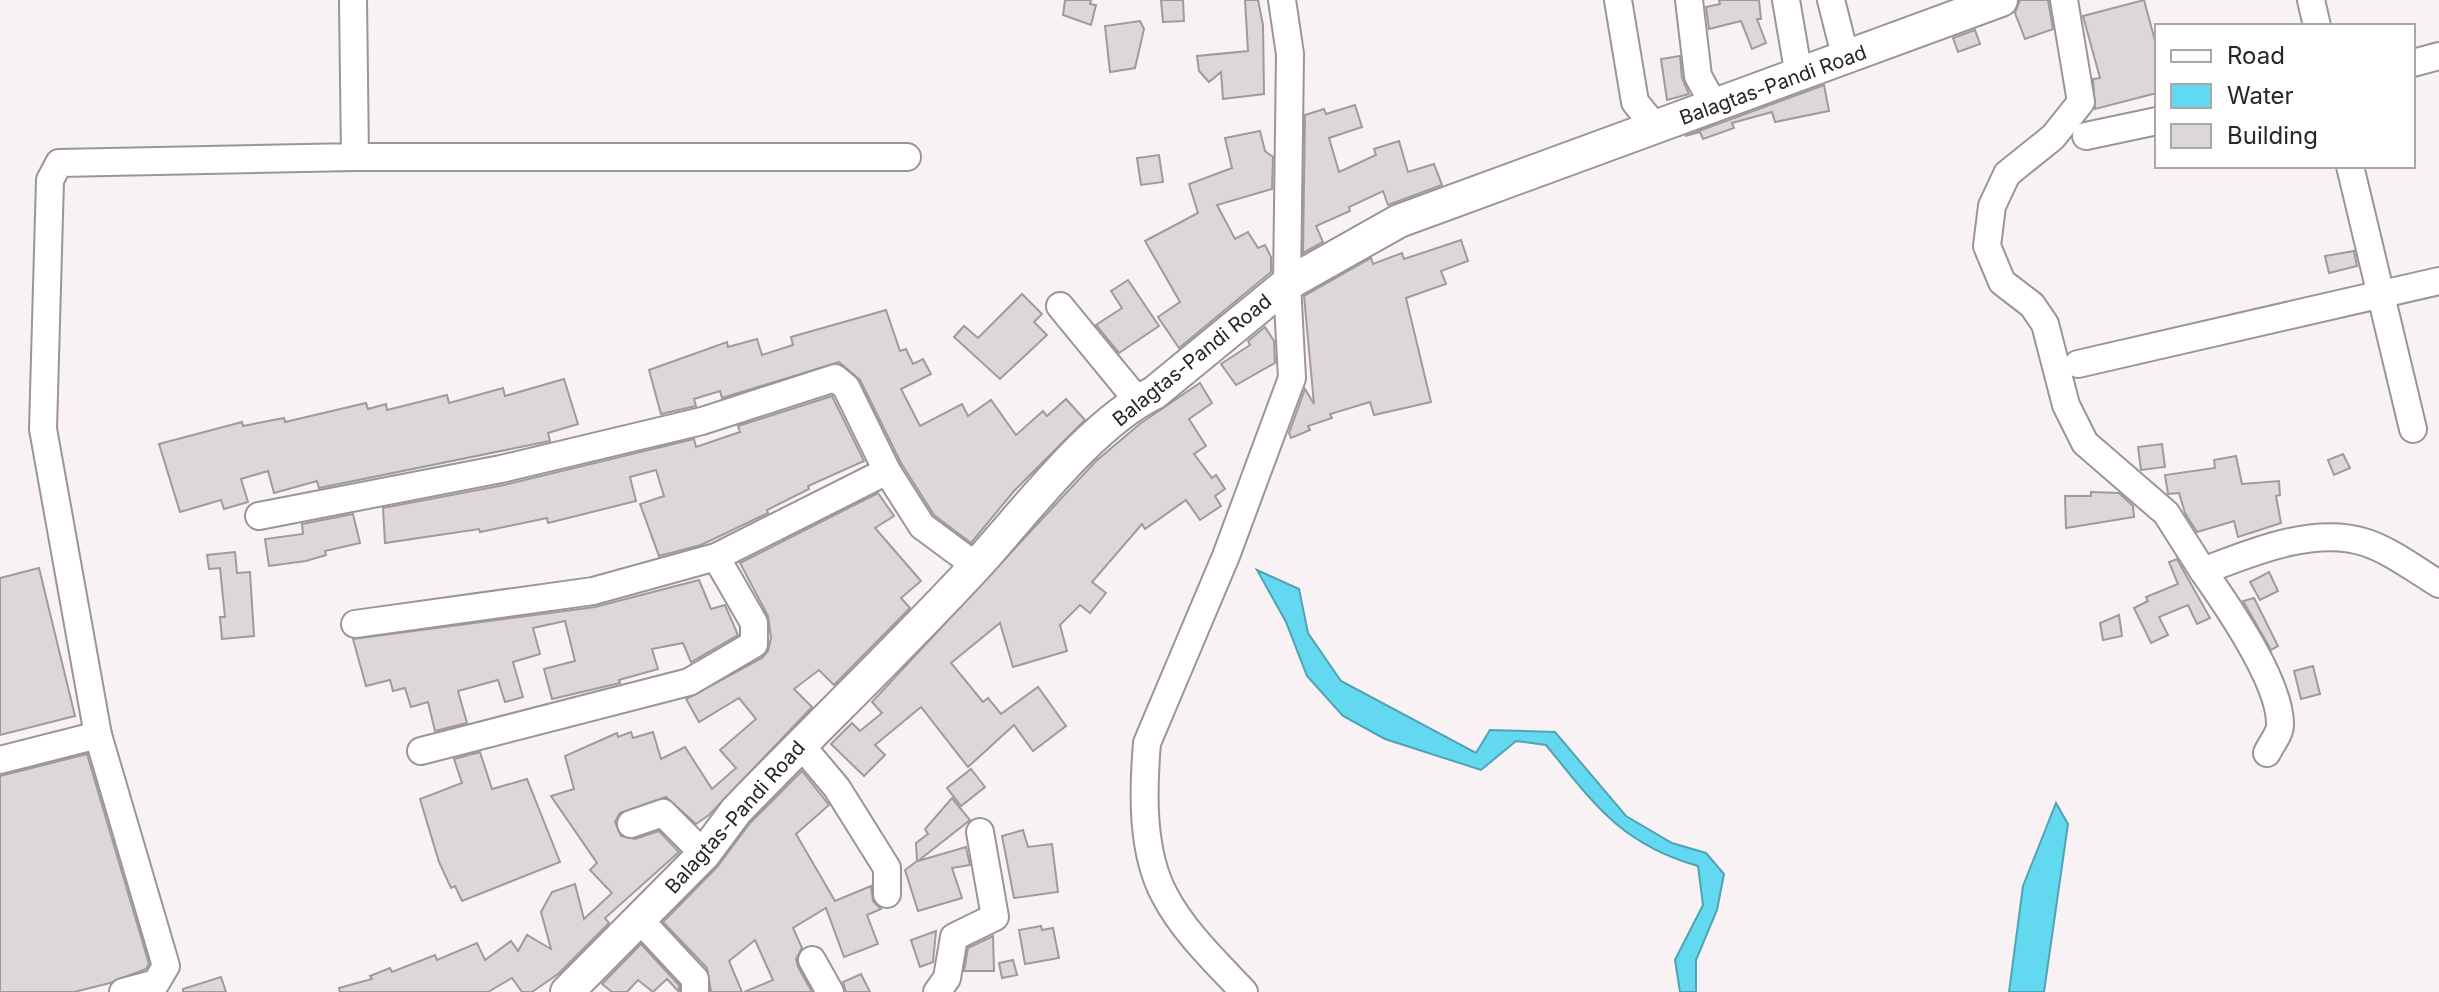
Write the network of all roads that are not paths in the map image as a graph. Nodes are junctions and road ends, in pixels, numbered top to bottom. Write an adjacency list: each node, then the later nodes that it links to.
1 (353, 0): 19 (street)
2 (1282, 0): 23 (street)
3 (1618, 0): 17 (street)
4 (1689, 0): 15 (street)
5 (1786, 0): 14 (street)
6 (1831, 0): 12 (street)
7 (2001, 0): 12 (main road, Balagtas-Pandi Road)
8 (2064, 0): 33 (street)
9 (2311, 0): 10 (street)
10 (2317, 24)
11 (2439, 56): 13 (street)
12 (1846, 59): 14 (main road, Balagtas-Pandi Road)
13 (2415, 62)
14 (1799, 76): 15 (main road, Balagtas-Pandi Road)
15 (1715, 107): 17 (main road, Balagtas-Pandi Road)
16 (2155, 121): 18 (street)
17 (1656, 128): 23 (main road, Balagtas-Pandi Road)
18 (2086, 136)
19 (355, 157): 20 (street); 36 (street)
20 (907, 157)
21 (2350, 168): 24 (street)
22 (2439, 281): 24 (street)
23 (1287, 284): 27 (main road, Balagtas-Pandi Road); 52 (street)
24 (2381, 295): 26 (street); 28 (street)
25 (1060, 306): 27 (street)
26 (2078, 364)
27 (1138, 401): 32 (main road, Balagtas-Pandi Road)
28 (2413, 429)
29 (887, 471): 30 (street); 31 (street); 32 (street)
30 (259, 516)
31 (716, 557): 35 (street); 38 (street)
32 (976, 566): 37 (main road, Balagtas-Pandi Road)
33 (2203, 571): 34 (street); 39 (street)
34 (2439, 584)
35 (355, 624)
36 (98, 735): 40 (street); 47 (street)
37 (800, 744): 43 (main road, Balagtas-Pandi Road); 44 (street)
38 (421, 751)
39 (2267, 753)
40 (0, 760)
41 (631, 824): 43 (street)
42 (980, 832): 51 (street)
43 (704, 854): 45 (main road, Balagtas-Pandi Road)
44 (887, 894)
45 (639, 919): 48 (main road, Balagtas-Pandi Road); 49 (street)
46 (812, 960): 50 (street)
47 (123, 992)
48 (567, 992)
49 (695, 992)
50 (830, 992)
51 (937, 992)
52 (1244, 992)

